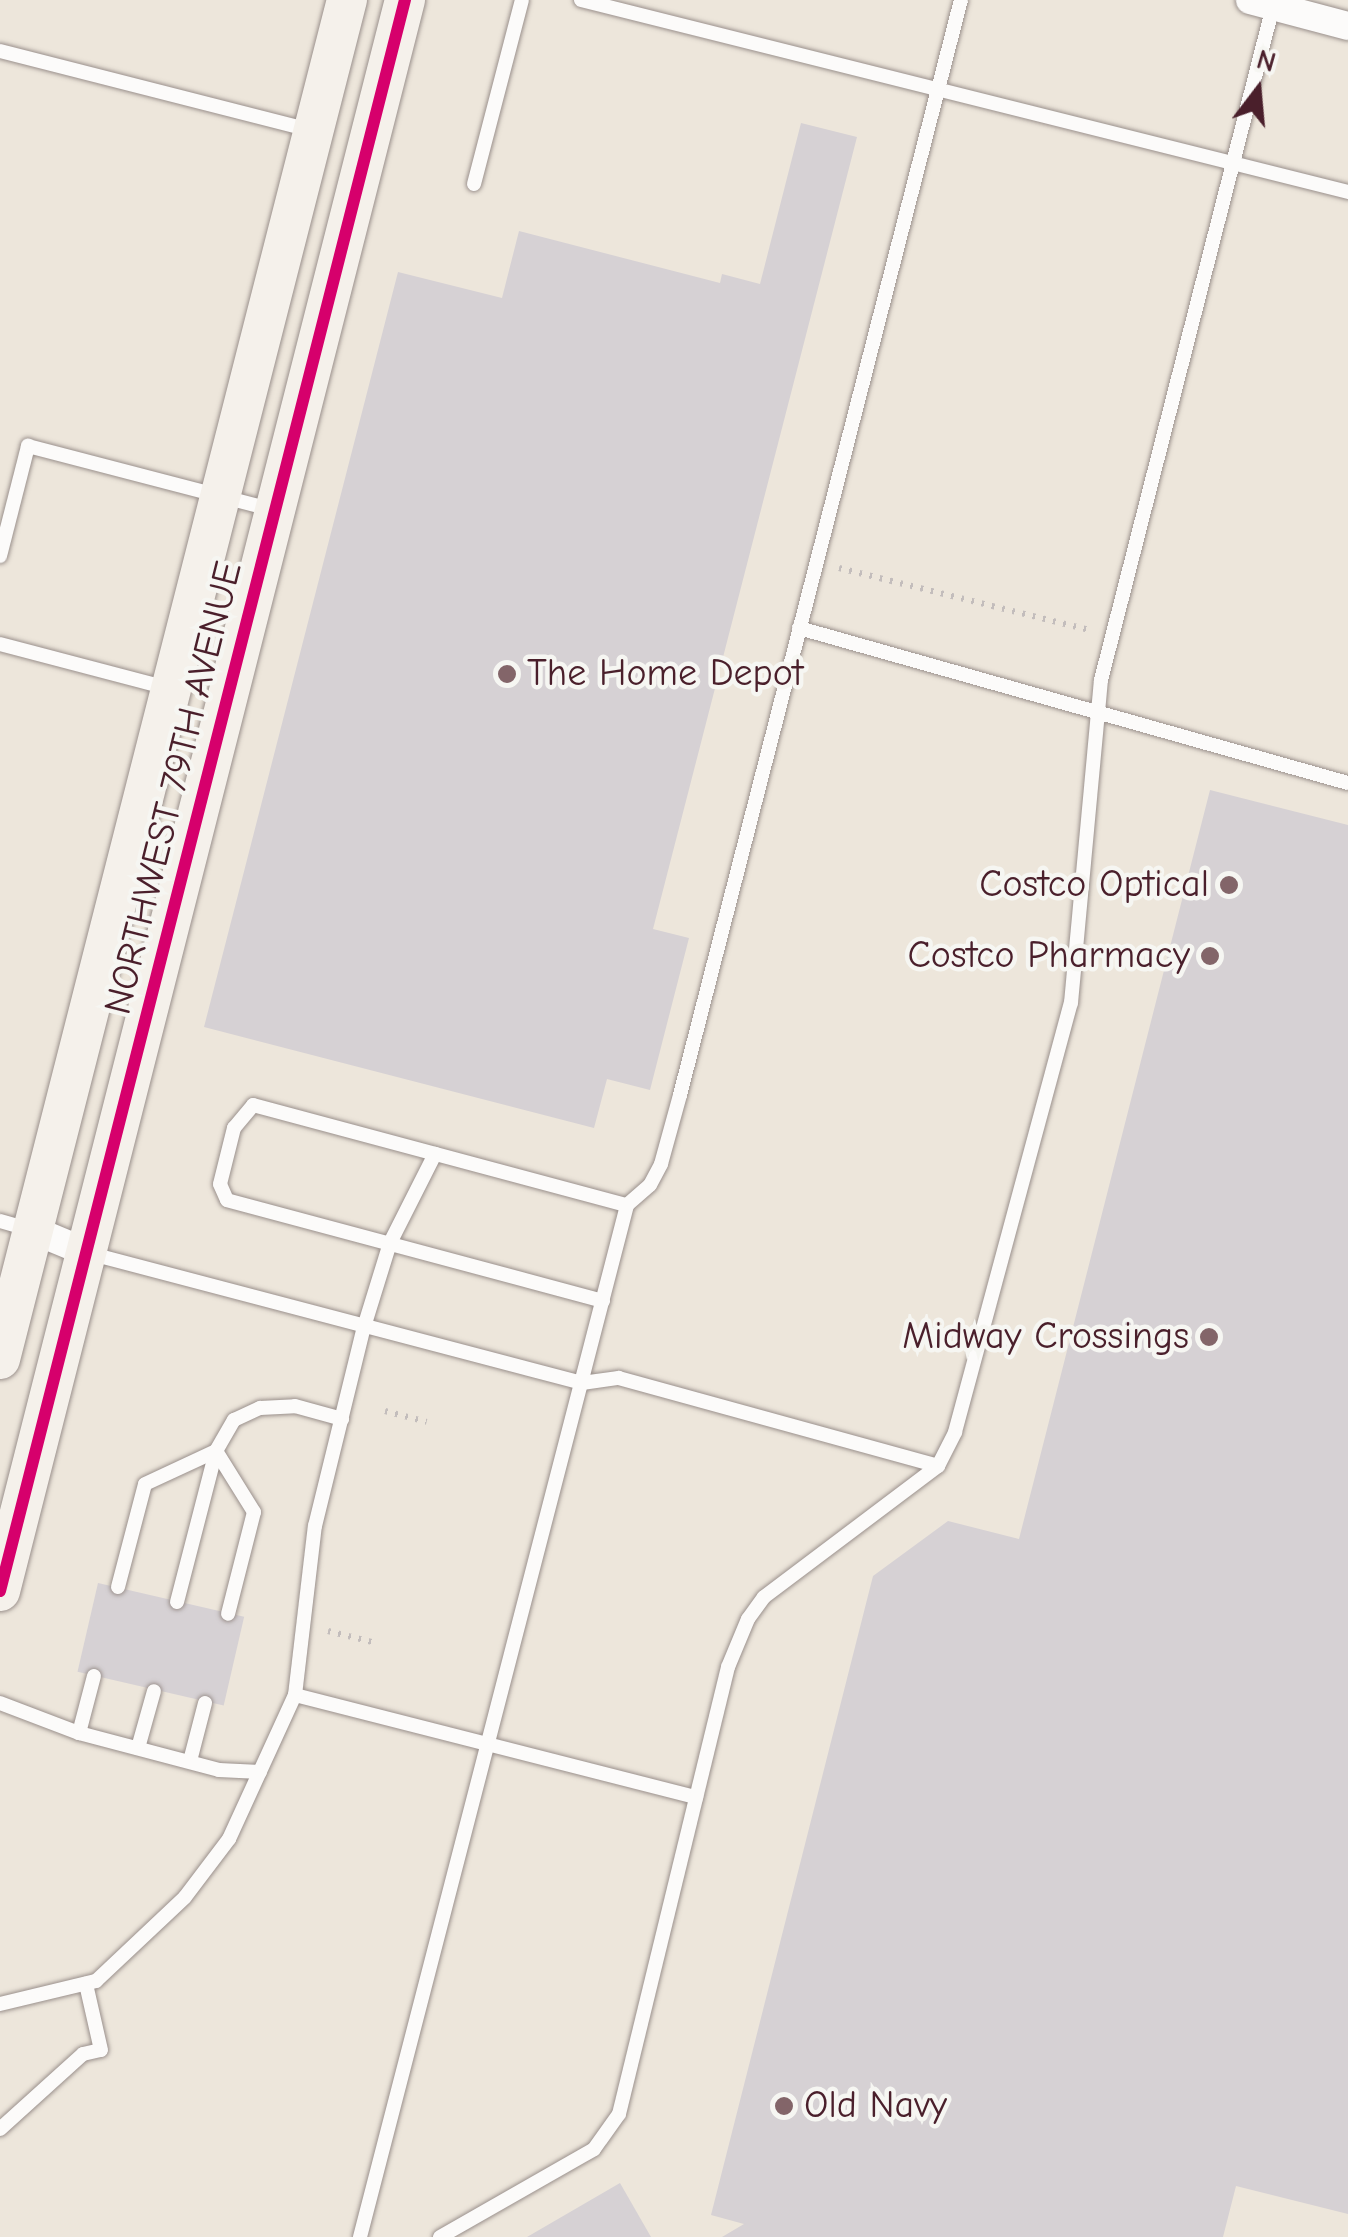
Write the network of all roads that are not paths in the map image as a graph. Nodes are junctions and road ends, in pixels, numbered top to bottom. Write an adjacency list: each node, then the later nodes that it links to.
1 (347, 0): 10 (street, NORTHWEST 79TH AVENUE)
2 (405, 0): 15 (street, NORTHWEST 79TH AVENUE)
3 (522, 0): 12 (lane)
4 (581, 0): 9 (lane)
5 (961, 0): 9 (lane)
6 (1261, 3): 7 (street); 11 (lane)
7 (1348, 26)
8 (0, 51): 10 (lane)
9 (936, 91): 11 (lane); 17 (lane)
10 (314, 131): 14 (street, NORTHWEST 79TH AVENUE)
11 (1231, 164): 13 (lane); 20 (lane)
12 (474, 184)
13 (1348, 192)
14 (220, 498): 15 (lane); 16 (lane); 19 (street, NORTHWEST 79TH AVENUE)
15 (275, 510): 26 (street, NORTHWEST 79TH AVENUE)
16 (0, 556)
17 (799, 628): 20 (lane); 23 (lane)
18 (0, 644): 19 (lane)
19 (171, 689): 24 (street, NORTHWEST 79TH AVENUE)
20 (1096, 712): 21 (lane); 33 (lane)
21 (1348, 783)
22 (436, 1154): 23 (lane); 25 (lane); 25 (lane)
23 (626, 1205): 27 (lane)
24 (16, 1225): 26 (street); 29 (street, NORTHWEST 79TH AVENUE)
25 (390, 1242): 27 (lane); 28 (lane)
26 (86, 1252): 28 (lane); 35 (street, NORTHWEST 79TH AVENUE)
27 (603, 1300): 30 (lane)
28 (364, 1327): 30 (lane); 31 (lane)
29 (0, 1359)
30 (582, 1383): 33 (lane); 44 (lane)
31 (342, 1419): 32 (lane); 40 (lane)
32 (216, 1450): 34 (lane); 36 (lane); 37 (lane)
33 (938, 1466): 48 (lane)
34 (118, 1587)
35 (0, 1590)
36 (177, 1602)
37 (228, 1614)
38 (94, 1676): 43 (lane)
39 (154, 1691): 45 (lane)
40 (295, 1695): 44 (lane); 47 (lane)
41 (0, 1702): 43 (lane)
42 (204, 1704): 46 (lane)
43 (79, 1733): 45 (lane)
44 (490, 1744): 48 (lane); 52 (lane)
45 (138, 1748): 46 (lane)
46 (190, 1761): 47 (lane)
47 (260, 1772): 49 (lane)
48 (696, 1796): 53 (lane)
49 (86, 1984): 50 (lane); 51 (lane)
50 (0, 2004)
51 (0, 2129)
52 (360, 2237)
53 (440, 2237)

